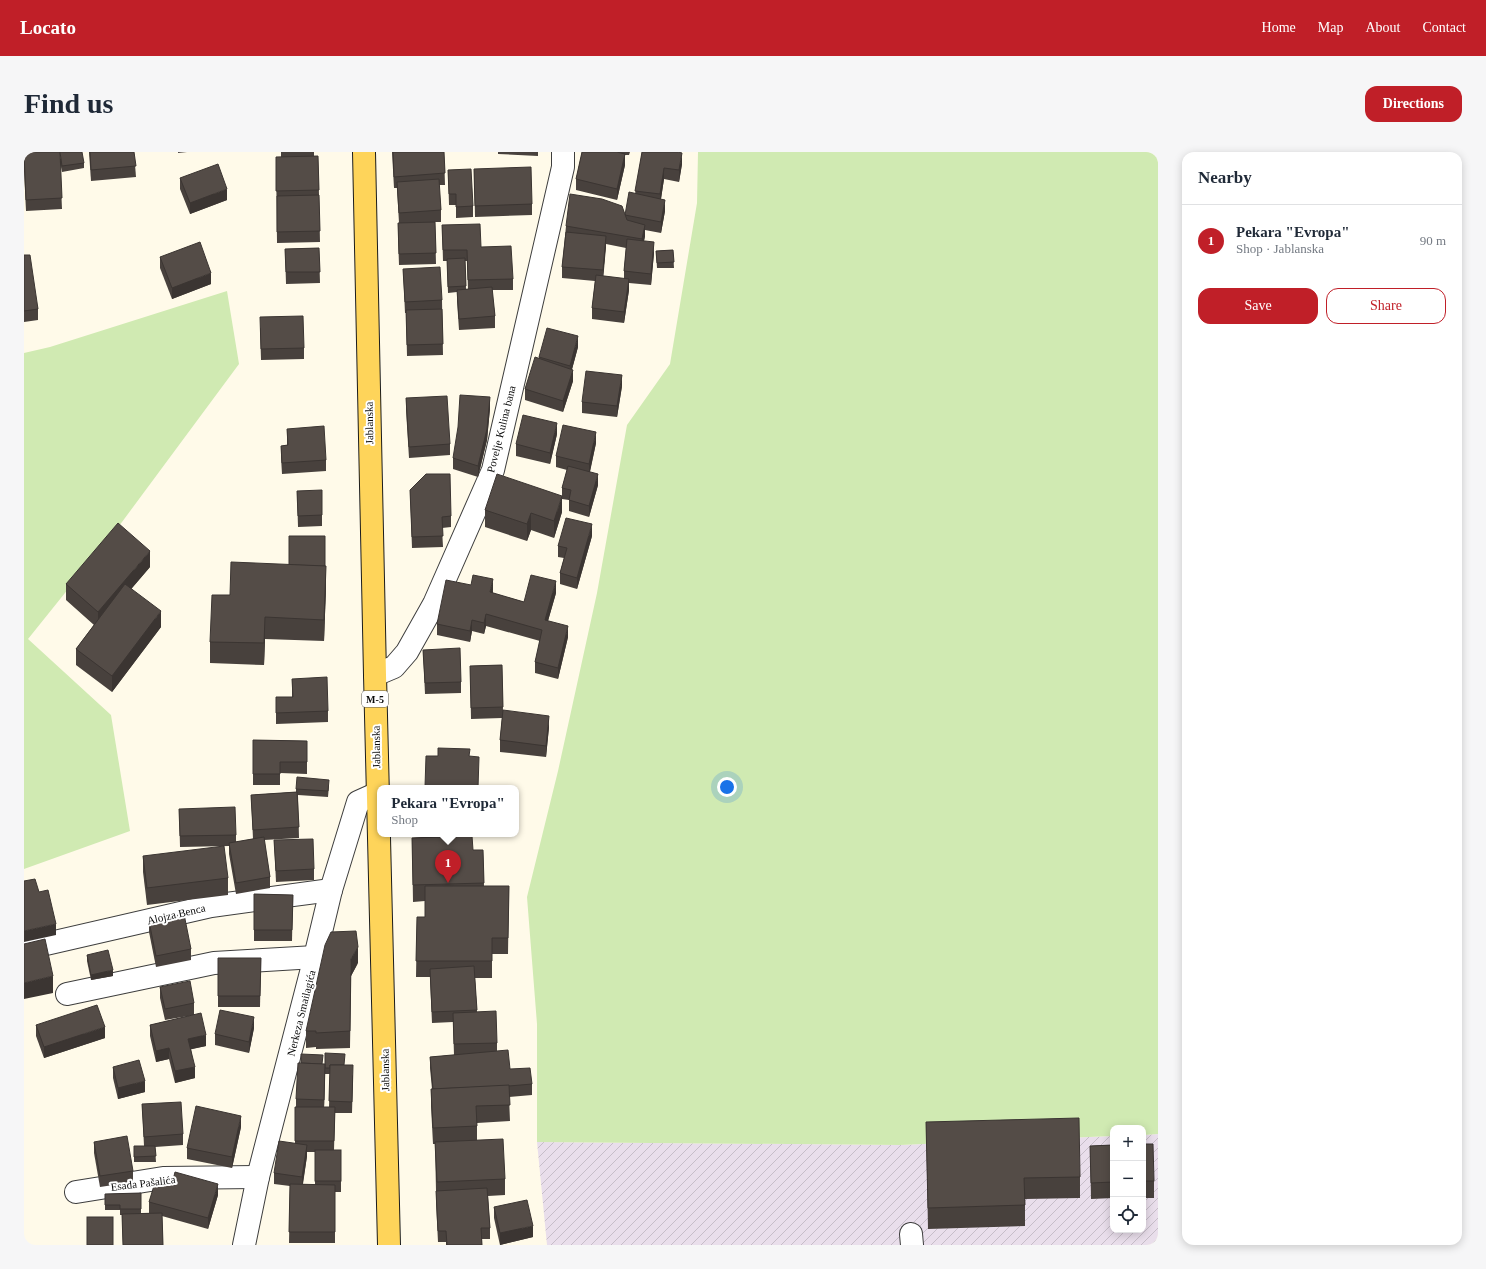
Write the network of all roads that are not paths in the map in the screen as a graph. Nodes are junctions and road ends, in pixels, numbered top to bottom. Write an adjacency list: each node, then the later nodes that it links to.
1 (364, 152): 3 (main road, Jablanska / M-5)
2 (563, 152): 3 (street, Povelje Kulina bana)
3 (374, 675): 4 (main road, Jablanska / M-5)
4 (378, 785)
5 (377, 793): 7 (street, Nerkeza Smailagića)
6 (379, 837): 14 (main road, Jablanska / M-5)
7 (331, 890): 8 (street, Alojza Benca); 9 (street, Nerkeza Smailagića)
8 (24, 949)
9 (315, 957): 10 (street); 11 (street, Nerkeza Smailagića)
10 (67, 994)
11 (258, 1178): 12 (street, Esada Pašalića); 13 (street, Nerkeza Smailagića)
12 (76, 1192)
13 (244, 1245)
14 (389, 1245)

